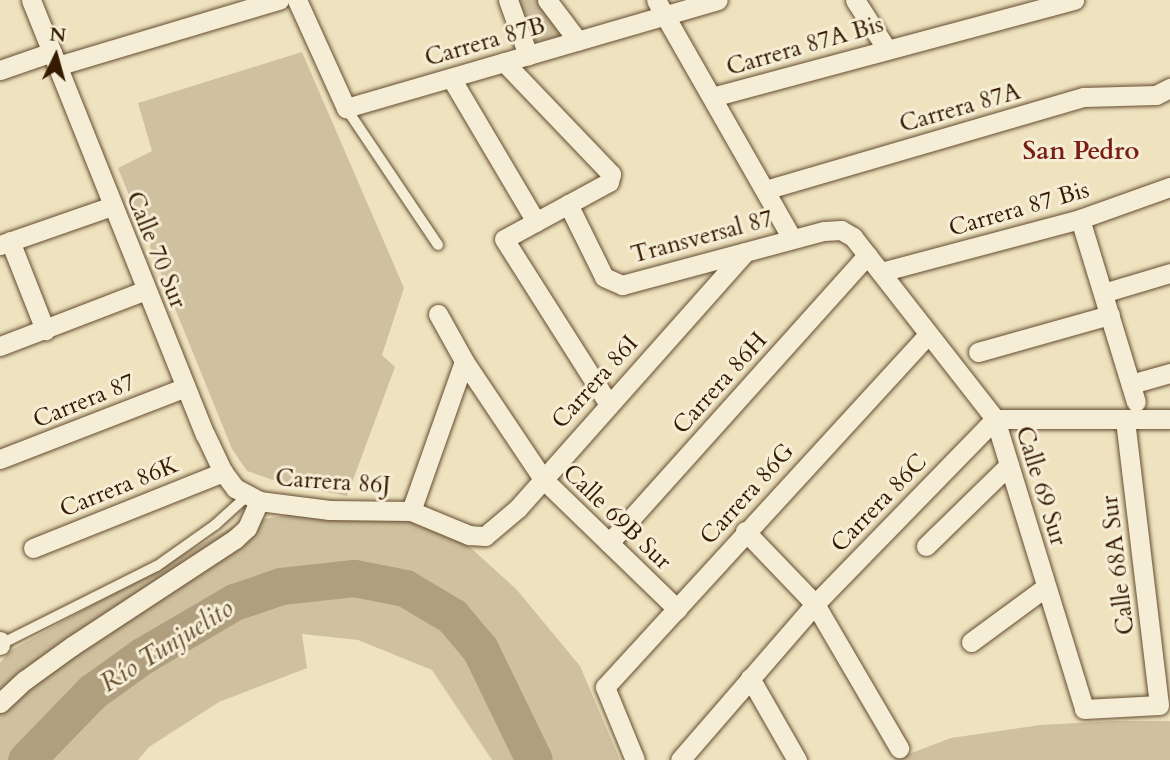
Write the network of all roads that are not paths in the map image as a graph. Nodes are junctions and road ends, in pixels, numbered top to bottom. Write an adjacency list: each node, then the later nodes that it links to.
1 (31, 0): 13 (street, Calle 70 Sur)
2 (279, 0): 13 (street)
3 (297, 0): 19 (street)
4 (508, 0): 12 (street)
5 (547, 0): 10 (street)
6 (718, 0): 9 (street, Carrera 87B)
7 (855, 0): 11 (street)
8 (1073, 0): 11 (street, Carrera 87A Bis)
9 (661, 8): 10 (street, Carrera 87B); 18 (street)
10 (578, 41): 12 (street, Carrera 87B)
11 (886, 48): 18 (street, Carrera 87A Bis)
12 (528, 55): 14 (street, Carrera 87B)
13 (55, 59): 15 (street); 23 (street, Calle 70 Sur)
14 (504, 62): 16 (street, Carrera 87B); 22 (street)
15 (0, 70)
16 (451, 78): 19 (street, Carrera 87B); 25 (street)
17 (1170, 88): 21 (street, Carrera 87A)
18 (712, 97): 21 (street)
19 (346, 108): 29 (lane)
20 (1170, 187): 24 (street, Carrera 87 Bis)
21 (765, 190): 27 (street)
22 (568, 204): 25 (street); 30 (street, Transversal 87)
23 (112, 206): 28 (street); 34 (street, Calle 70 Sur)
24 (1080, 219): 32 (street, Carrera 87 Bis); 35 (street)
25 (536, 222): 45 (street)
26 (853, 237): 27 (street, Transversal 87); 31 (street, Calle 69 Sur)
27 (792, 238): 30 (street, Transversal 87)
28 (5, 243): 38 (street)
29 (438, 245)
30 (746, 251): 45 (street, Carrera 86I)
31 (867, 255): 32 (street, Calle 69 Sur); 56 (street, Carrera 86H)
32 (881, 272): 39 (street, Calle 69 Sur)
33 (1170, 273): 35 (street)
34 (146, 290): 38 (street); 44 (street, Calle 70 Sur)
35 (1103, 293): 37 (street)
36 (438, 314): 42 (street, Calle 69B Sur)
37 (1110, 315): 41 (street); 43 (street)
38 (45, 330): 40 (street)
39 (927, 335): 46 (street, Calle 69 Sur); 55 (street, Carrera 86G)
40 (0, 346)
41 (978, 352)
42 (464, 361): 52 (street, Calle 69B Sur); 54 (street, Carrera 86J)
43 (1170, 373)
44 (186, 387): 49 (street, Carrera 87); 51 (street, Calle 70 Sur)
45 (608, 403): 52 (street, Carrera 86I)
46 (995, 419): 47 (street); 50 (street, Calle 69 Sur); 60 (street, Carrera 86C)
47 (1125, 419): 48 (street); 66 (street, Calle 68A Sur)
48 (1170, 419)
49 (0, 459)
50 (1009, 465): 57 (street); 59 (street, Calle 69 Sur)
51 (223, 472): 53 (street, Calle 70 Sur); 58 (street, Carrera 86K)
52 (543, 479): 54 (street, Carrera 86I); 56 (street, Calle 69B Sur)
53 (253, 498): 54 (street, Carrera 86J); 63 (lane); 65 (street, Carrera 86J)
54 (411, 511)
55 (745, 531): 60 (street); 61 (street, Carrera 86G)
56 (609, 543): 61 (street, Calle 69B Sur)
57 (926, 546)
58 (33, 548)
59 (1046, 587): 62 (street); 66 (street, Calle 69 Sur)
60 (815, 604): 64 (street, Carrera 86C); 67 (street)
61 (677, 609): 69 (street, Carrera 86G)
62 (971, 642)
63 (0, 644)
64 (750, 678): 68 (street, Carrera 86C); 70 (street)
65 (0, 703)
66 (1084, 709)
67 (899, 748)
68 (685, 758)
69 (635, 760)
70 (797, 760)

